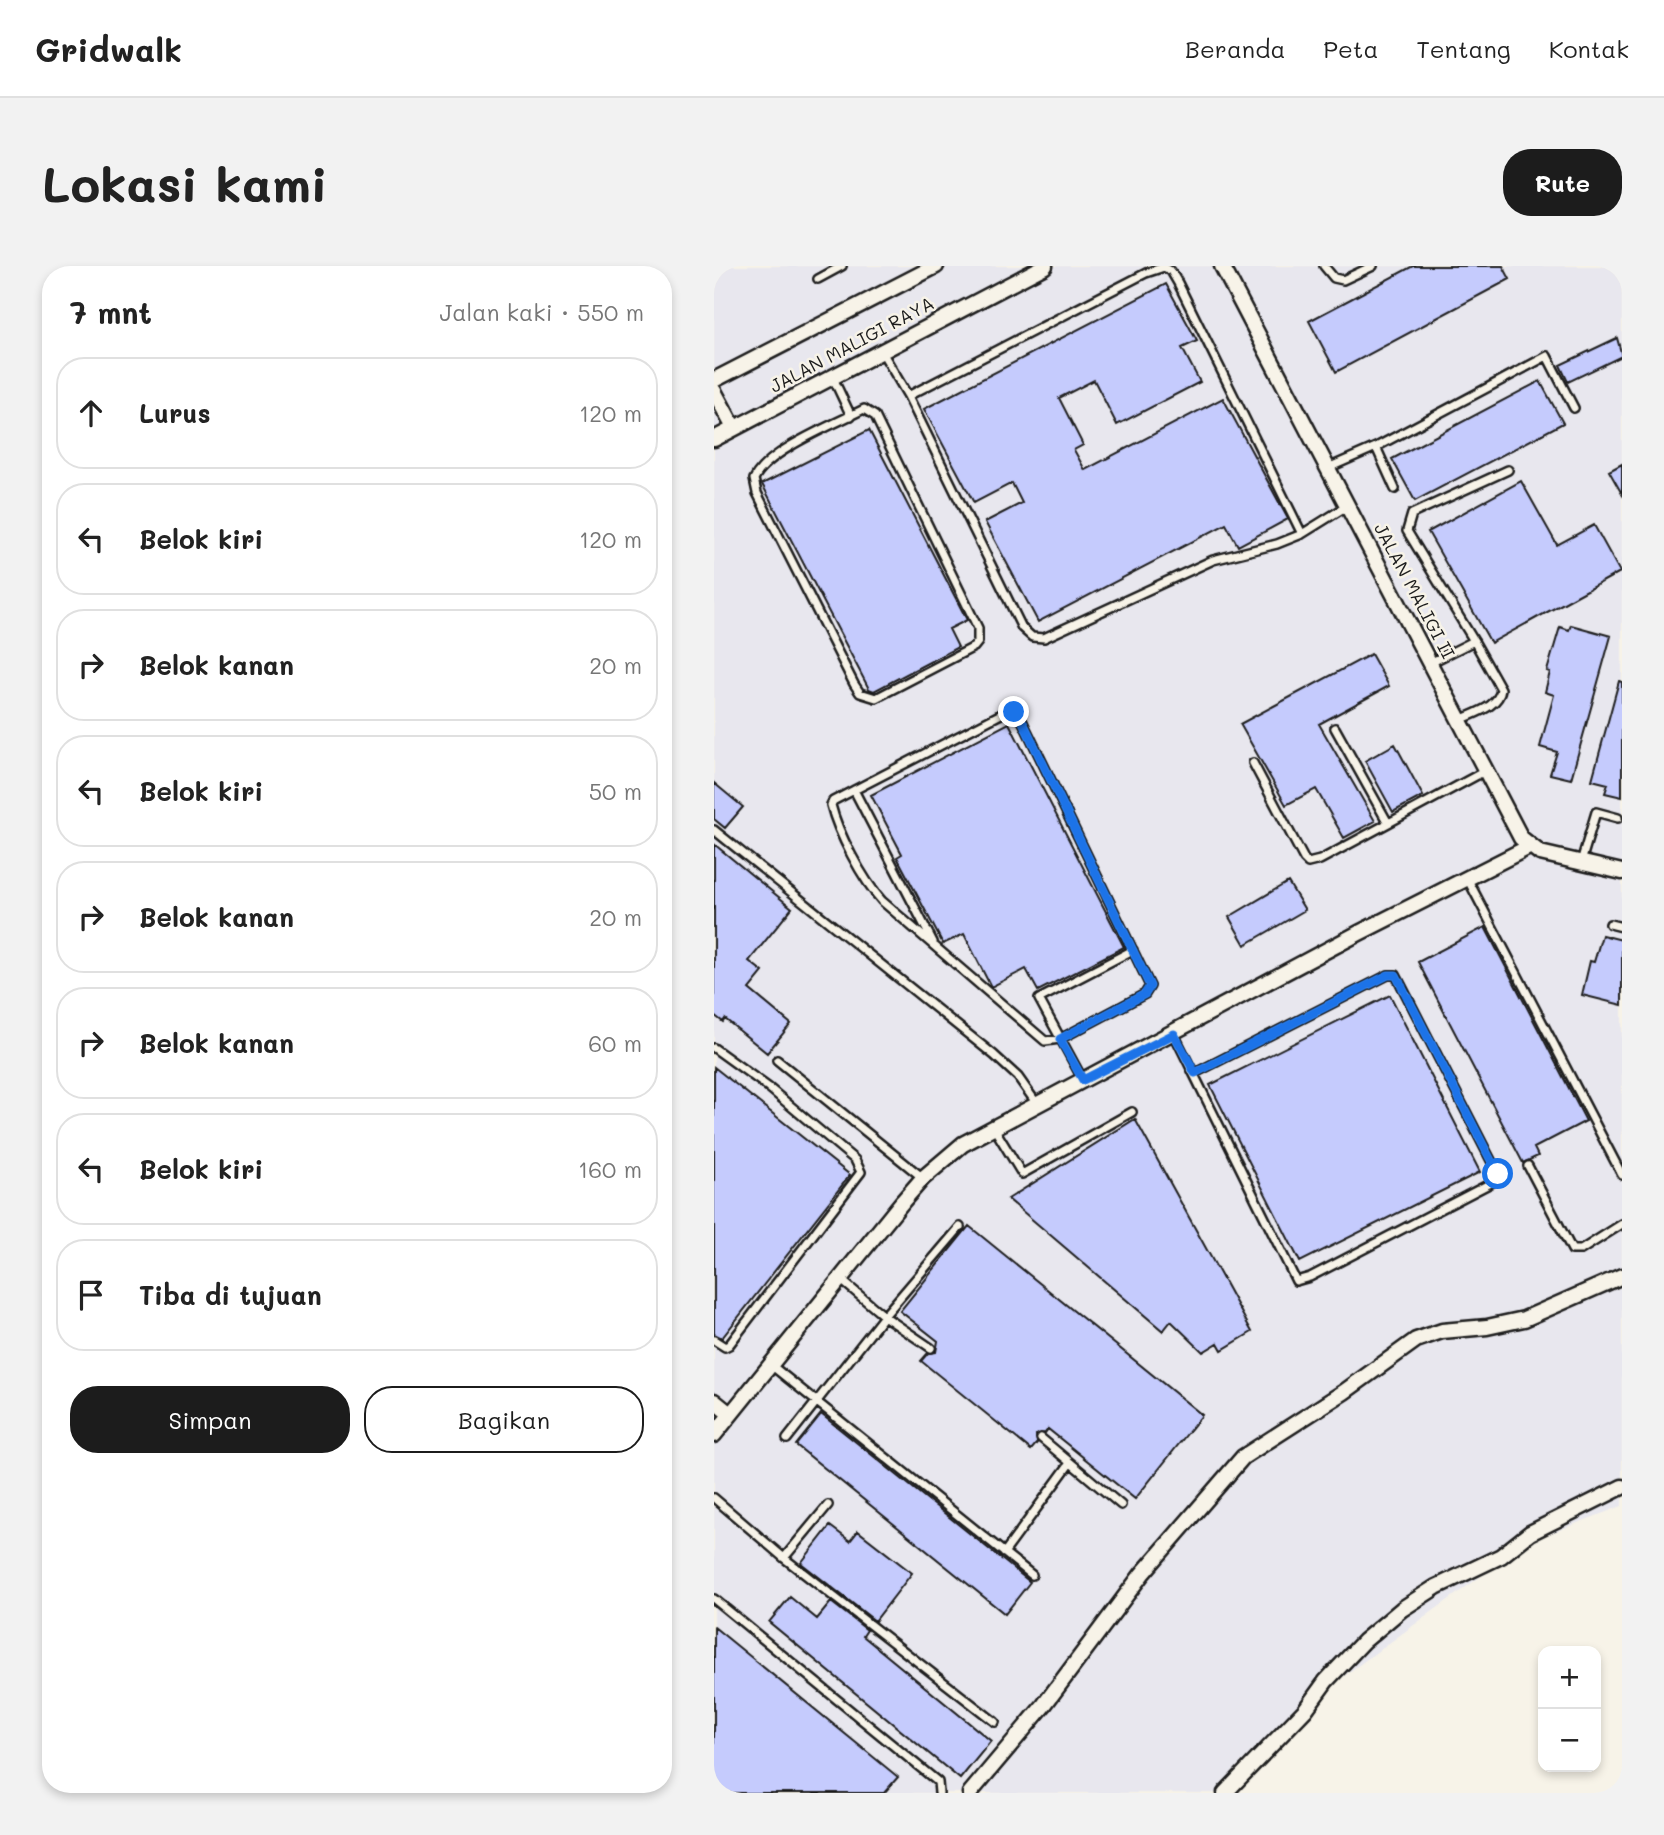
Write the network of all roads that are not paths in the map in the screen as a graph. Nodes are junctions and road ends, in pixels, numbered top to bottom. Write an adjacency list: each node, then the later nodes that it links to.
1 (842, 266): 7 (lane)
2 (936, 266): 10 (street, JALAN MALIGI RAYA)
3 (1045, 266): 8 (street, JALAN MALIGI RAYA)
4 (1222, 266): 18 (street, JALAN MALIGI II)
5 (1324, 266): 6 (lane)
6 (1373, 266)
7 (818, 279)
8 (882, 351): 9 (street, JALAN MALIGI RAYA); 12 (lane)
9 (833, 377): 14 (lane); 15 (street, JALAN MALIGI RAYA)
10 (714, 380)
11 (714, 391): 15 (street)
12 (908, 396): 22 (lane); 22 (lane)
13 (1574, 408): 17 (lane)
14 (851, 416): 14 (lane)
15 (734, 428): 16 (street, JALAN MALIGI RAYA)
16 (714, 439)
17 (1376, 447): 18 (lane); 20 (lane)
18 (1328, 469): 21 (street, JALAN MALIGI II)
19 (1507, 470): 23 (lane)
20 (1395, 489)
21 (1348, 506): 22 (lane); 24 (street, JALAN MALIGI II)
22 (1303, 534)
23 (1474, 641): 24 (lane); 25 (lane)
24 (1430, 663): 25 (street, JALAN MALIGI II)
25 (1460, 720): 28 (street, JALAN MALIGI II)
26 (1335, 728): 31 (lane)
27 (1253, 763): 31 (lane)
28 (1485, 771): 31 (lane); 33 (street, JALAN MALIGI II)
29 (854, 790): 39 (lane); 39 (lane); 40 (lane)
30 (1618, 818): 34 (lane)
31 (1388, 823)
32 (714, 830): 47 (lane)
33 (1529, 847): 34 (street); 36 (street)
34 (1581, 863): 35 (street)
35 (1622, 872)
36 (1467, 877): 41 (street); 51 (lane)
37 (1610, 924): 38 (lane)
38 (1622, 927)
39 (934, 944): 42 (lane)
40 (1133, 950): 42 (lane); 42 (lane)
41 (1174, 1034): 45 (lane); 46 (street)
42 (1060, 1039): 46 (lane)
43 (714, 1048): 58 (lane)
44 (777, 1060): 52 (lane)
45 (1195, 1073): 45 (lane)
46 (1083, 1080): 47 (street)
47 (1037, 1104): 49 (street)
48 (1132, 1112): 49 (lane)
49 (994, 1129): 52 (street)
50 (1528, 1166): 53 (lane)
51 (1622, 1175)
52 (923, 1178): 56 (street)
53 (1622, 1224)
54 (960, 1227): 57 (lane)
55 (1622, 1276): 78 (street)
56 (838, 1278): 57 (lane); 60 (street)
57 (884, 1316): 59 (lane); 62 (lane)
58 (714, 1340)
59 (932, 1348)
60 (771, 1365): 62 (lane); 63 (street)
61 (714, 1401): 63 (street)
62 (815, 1402): 66 (lane); 72 (lane)
63 (730, 1414): 64 (street)
64 (714, 1434)
65 (1041, 1438): 67 (lane)
66 (787, 1439)
67 (1070, 1463): 70 (lane); 72 (lane)
68 (1622, 1487): 79 (street)
69 (714, 1498): 73 (lane)
70 (1121, 1504)
71 (828, 1505): 73 (lane)
72 (1003, 1553): 74 (lane)
73 (784, 1558): 76 (lane)
74 (1031, 1575)
75 (714, 1599): 77 (lane)
76 (995, 1722)
77 (939, 1793)
78 (970, 1793)
79 (1226, 1793)

